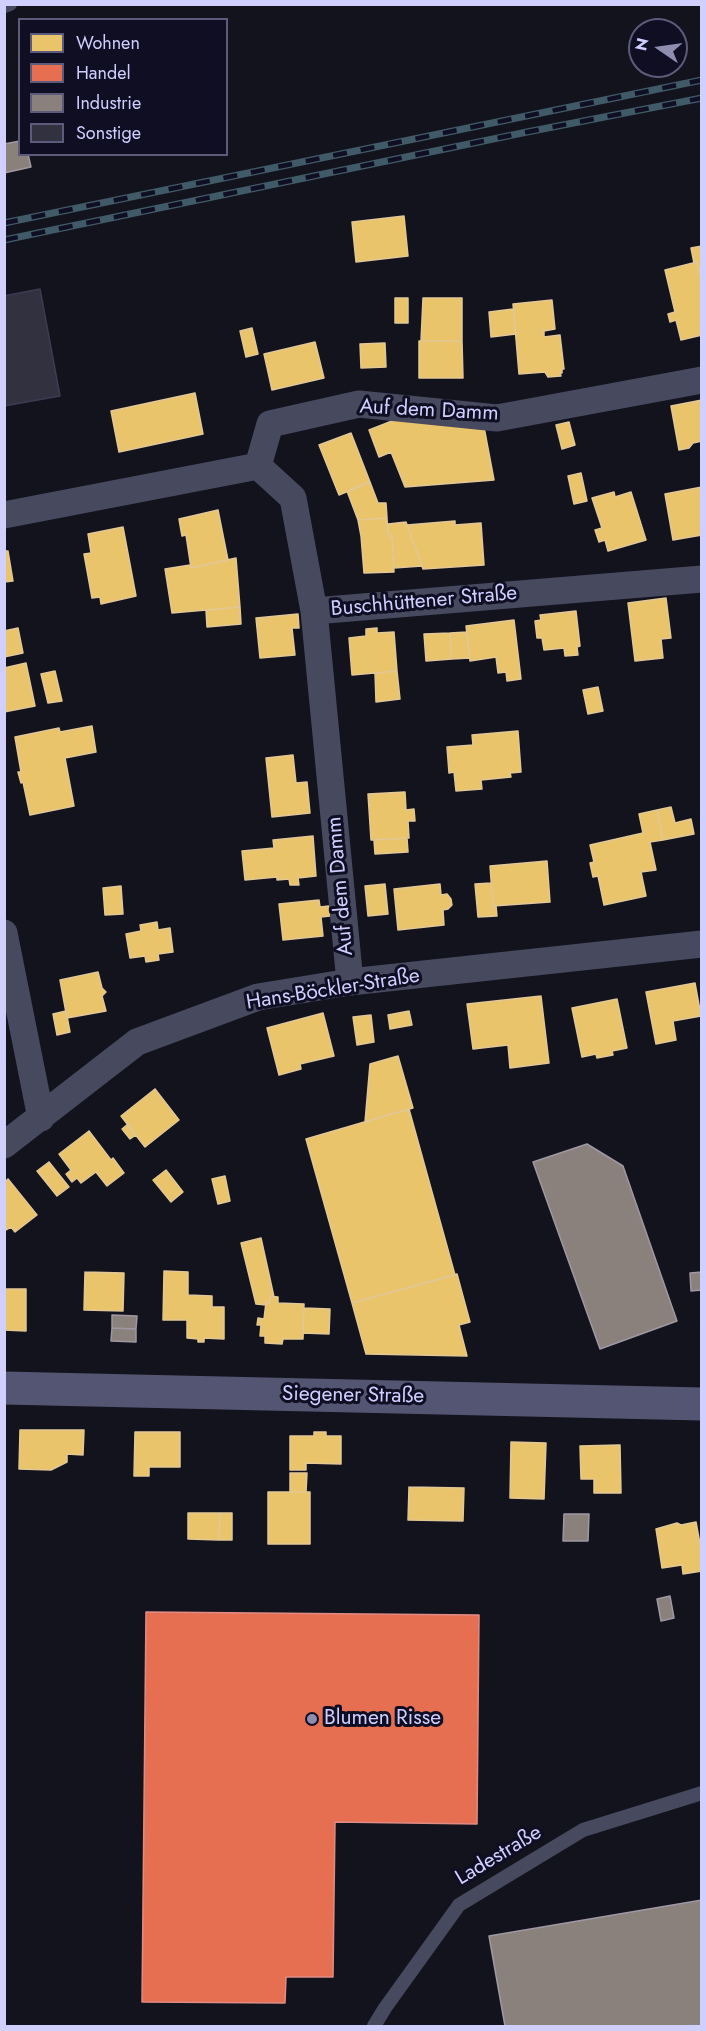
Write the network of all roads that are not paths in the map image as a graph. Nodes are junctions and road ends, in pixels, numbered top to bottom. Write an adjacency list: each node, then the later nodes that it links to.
1 (10, 4): 2 (lane)
2 (4, 6)
3 (702, 380): 4 (street, Auf dem Damm)
4 (258, 466): 5 (street); 7 (street, Buschhüttener Straße)
5 (4, 515)
6 (702, 579): 7 (street, Buschhüttener Straße)
7 (315, 611): 10 (street, Auf dem Damm)
8 (4, 933): 11 (street)
9 (702, 944): 10 (street, Hans-Böckler-Straße)
10 (350, 982): 11 (street, Hans-Böckler-Straße)
11 (41, 1118): 12 (street, Hans-Böckler-Straße)
12 (4, 1145)
13 (4, 1388): 14 (main road, Siegener Straße)
14 (702, 1404)
15 (702, 1793): 16 (lane, Ladestraße)
16 (374, 2026)

